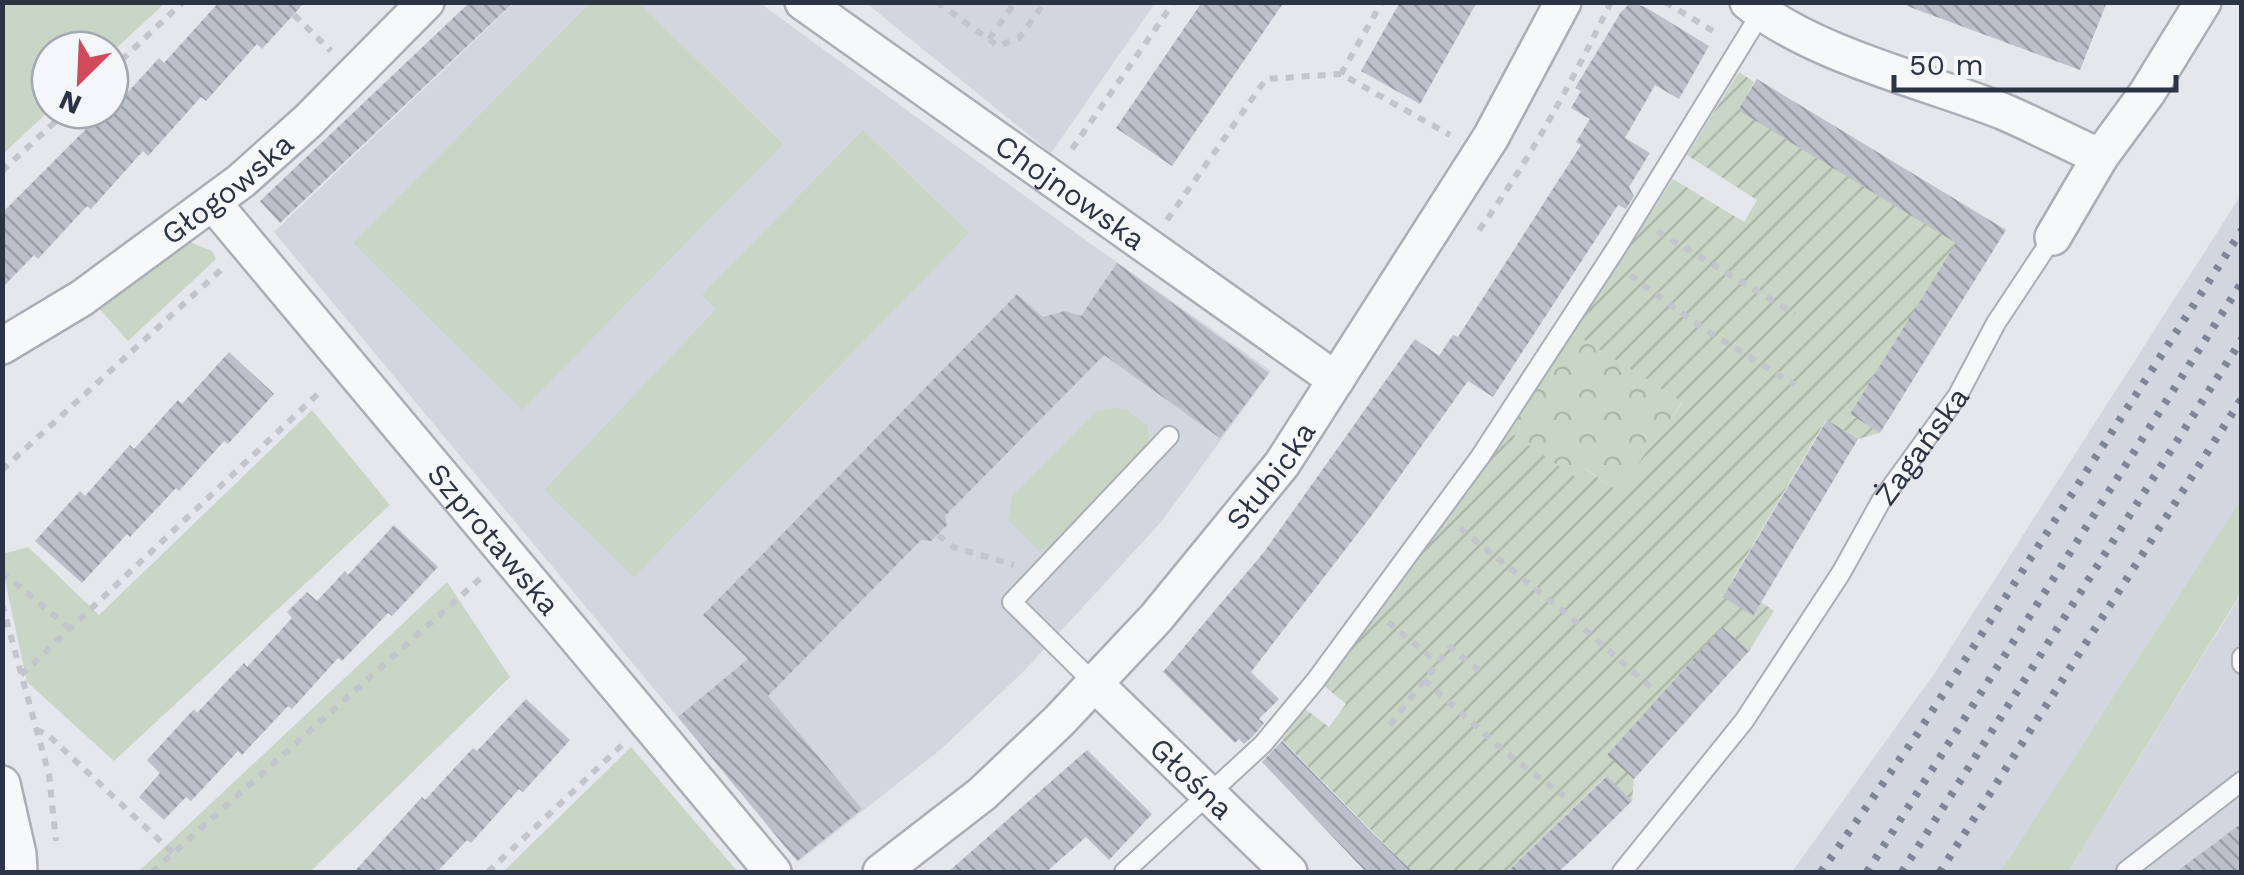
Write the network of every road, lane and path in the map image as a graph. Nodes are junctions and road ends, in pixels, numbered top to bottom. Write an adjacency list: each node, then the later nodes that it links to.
1 (183, 2): 16 (path)
2 (426, 2): 24 (street, Głogowska)
3 (803, 2): 32 (street, Chojnowska)
4 (937, 2): 14 (path)
5 (1015, 2): 14 (path)
6 (1045, 2): 14 (path)
7 (1174, 2): 22 (path)
8 (1382, 2): 18 (path)
9 (1563, 2): 32 (street, Słubicka)
10 (1665, 2): 15 (path)
11 (2203, 2): 21 (street, Żagańska)
12 (1755, 8): 15 (lane); 21 (street)
13 (294, 14): 17 (path)
14 (989, 39)
15 (1740, 47): 25 (lane)
16 (130, 52)
17 (340, 58)
18 (1341, 74): 20 (path); 26 (path)
19 (46, 130): 23 (path)
20 (1451, 136)
21 (2100, 157): 27 (street, Żagańska)
22 (1062, 162)
23 (2, 171)
24 (213, 203): 31 (street, Głogowska); 62 (street, Szprotawska)
25 (1635, 217): 28 (lane); 30 (path)
26 (1162, 227)
27 (2053, 237): 66 (lane, Żagańska)
28 (1608, 259): 34 (path); 37 (lane)
29 (232, 260): 36 (path)
30 (1795, 314)
31 (2, 346)
32 (1336, 380): 47 (street, Słubicka)
33 (332, 381): 42 (path)
34 (1795, 384)
35 (1170, 436): 47 (lane)
36 (2, 470)
37 (1440, 511): 41 (lane); 48 (path)
38 (490, 569): 56 (path)
39 (2, 572): 42 (path)
40 (2, 604): 44 (path)
41 (1370, 607): 43 (path); 54 (lane)
42 (69, 628): 44 (path)
43 (1438, 663): 45 (path); 46 (path)
44 (21, 675): 50 (path)
45 (1484, 676)
46 (1424, 680): 49 (path); 55 (path)
47 (1095, 684): 54 (street, Głośna); 63 (street, Słubicka)
48 (1654, 690)
49 (1390, 725)
50 (34, 730): 56 (path); 57 (path)
51 (630, 737): 61 (path)
52 (2242, 781): 58 (lane)
53 (2, 784): 59 (street)
54 (1209, 793): 64 (lane); 65 (street, Głośna)
55 (1564, 796)
56 (174, 854): 60 (path)
57 (57, 856)
58 (2126, 871)
59 (19, 872)
60 (152, 872)
61 (488, 872)
62 (773, 872)
63 (881, 872)
64 (1124, 872)
65 (1289, 872)
66 (1622, 872)

